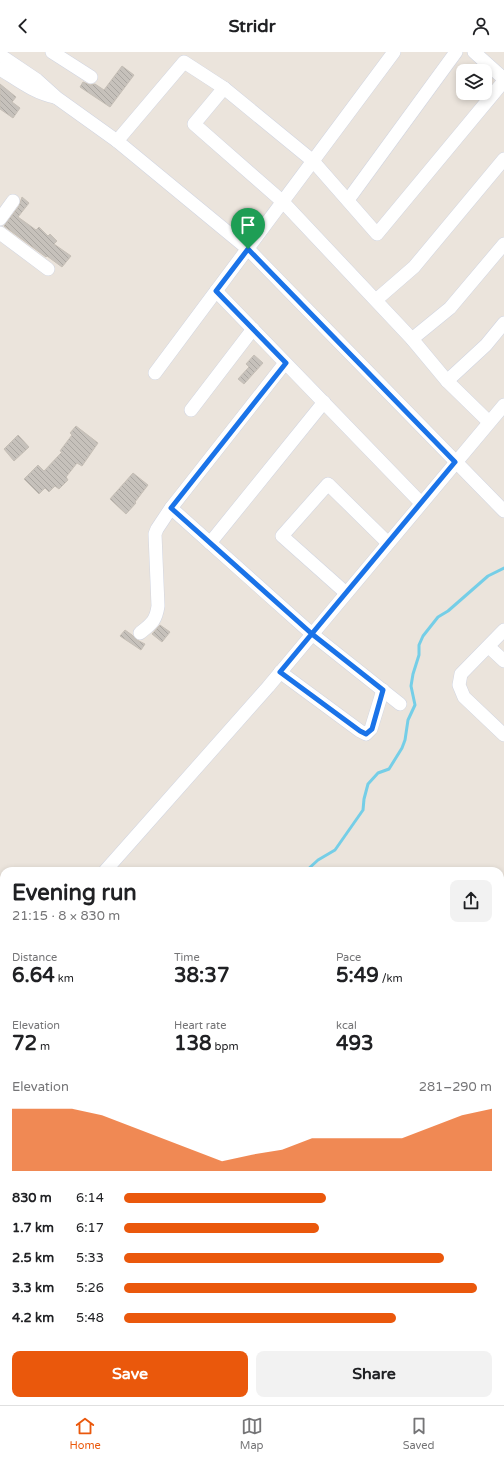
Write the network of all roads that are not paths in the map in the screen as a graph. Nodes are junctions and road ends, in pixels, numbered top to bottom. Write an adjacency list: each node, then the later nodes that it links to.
1 (52, 52): 8 (street)
2 (394, 52): 14 (street)
3 (456, 52): 15 (street)
4 (474, 52): 9 (street)
5 (0, 54): 11 (street)
6 (185, 57): 10 (street); 12 (street)
7 (0, 69): 11 (street)
8 (91, 77)
9 (504, 80): 15 (street)
10 (224, 88): 14 (street); 17 (street)
11 (57, 98): 12 (street)
12 (117, 141): 21 (street)
13 (504, 159): 24 (street)
14 (313, 161): 15 (street); 17 (street)
15 (348, 200)
16 (13, 201): 18 (street)
17 (283, 202): 21 (street); 24 (street)
18 (0, 219)
19 (0, 233): 22 (street)
20 (504, 244): 27 (street)
21 (248, 249): 23 (street); 35 (street)
22 (48, 269)
23 (216, 291): 26 (street); 29 (street)
24 (376, 300): 27 (street)
25 (504, 323): 30 (street)
26 (253, 329): 28 (street); 33 (street)
27 (412, 339): 30 (street)
28 (286, 363): 31 (street); 37 (street)
29 (156, 373)
30 (447, 380): 34 (street)
31 (324, 402): 36 (street); 39 (street)
32 (504, 404): 34 (street)
33 (190, 410)
34 (489, 422): 35 (street)
35 (455, 462): 36 (street); 38 (street)
36 (421, 503): 40 (street)
37 (171, 508): 39 (street); 43 (street)
38 (504, 511)
39 (210, 543): 44 (street)
40 (388, 543): 41 (street); 41 (street)
41 (346, 593): 44 (street)
42 (504, 630): 45 (street)
43 (140, 633)
44 (312, 634): 47 (street); 48 (street)
45 (489, 646): 46 (street); 50 (street)
46 (504, 661)
47 (280, 672): 48 (street); 51 (street)
48 (383, 690): 49 (street)
49 (400, 704)
50 (504, 735)
51 (109, 867)

